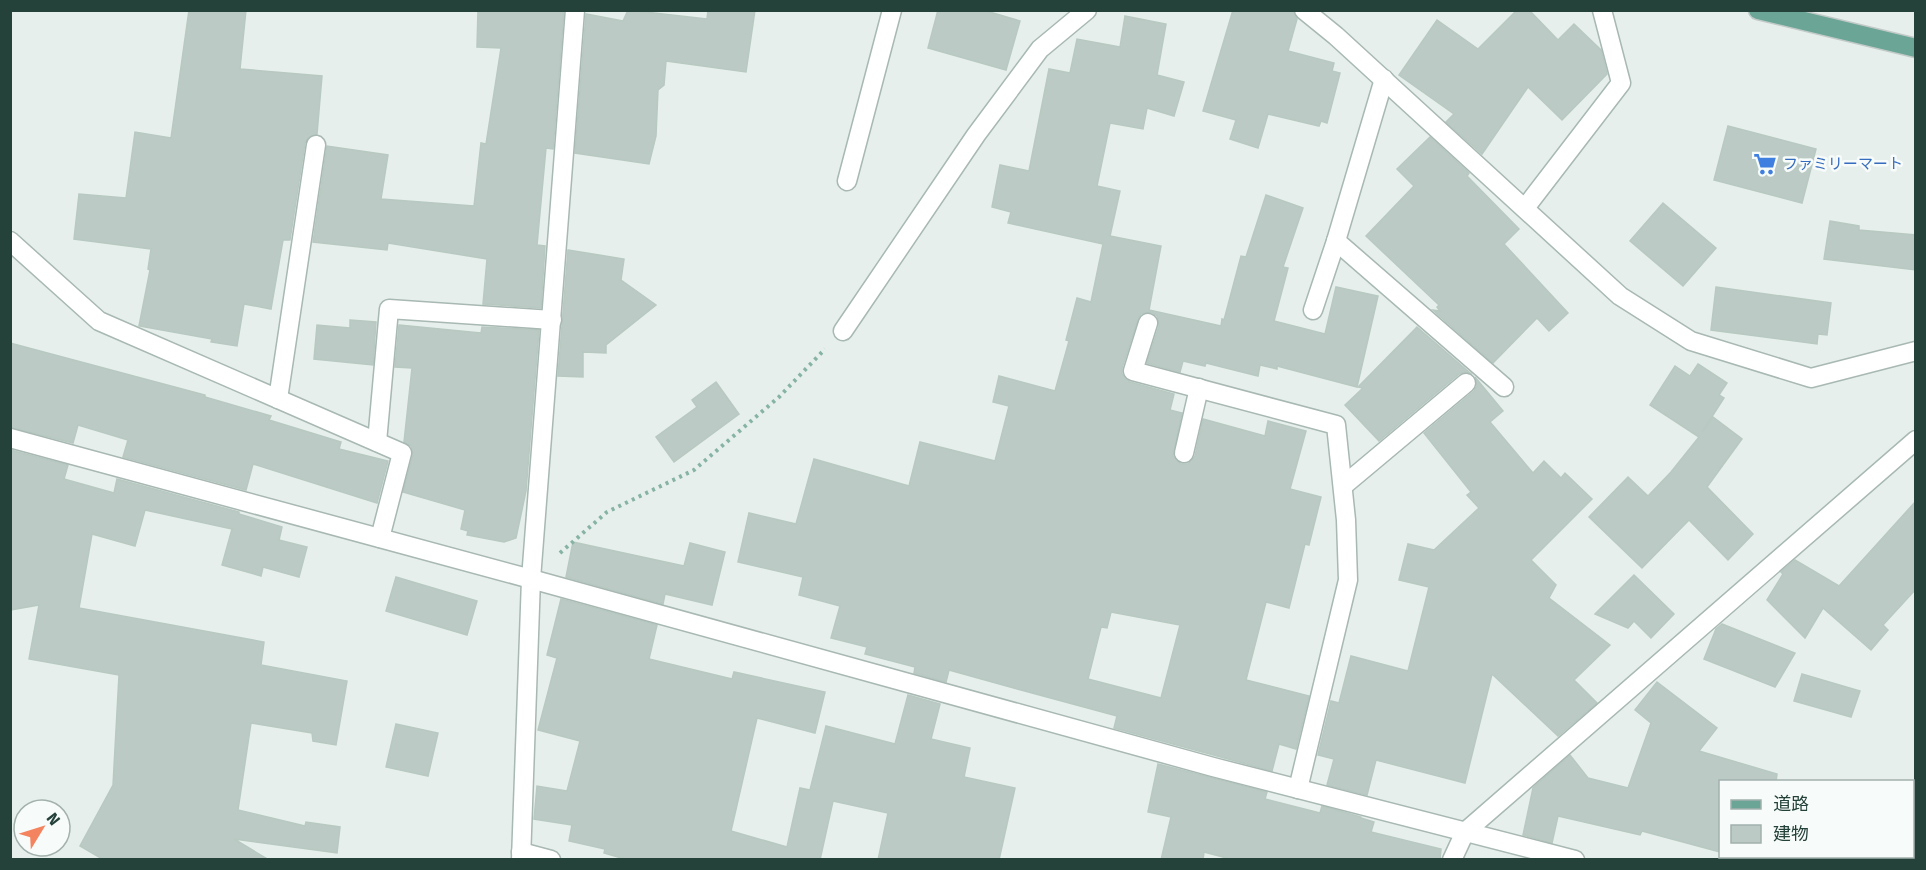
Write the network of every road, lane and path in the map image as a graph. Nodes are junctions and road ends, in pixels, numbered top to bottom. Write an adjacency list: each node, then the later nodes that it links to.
1 (575, 10): 15 (street)
2 (892, 10): 10 (street)
3 (1088, 10): 17 (street)
4 (1304, 10): 8 (street)
5 (1602, 10): 11 (street)
6 (1758, 10): 7 (main road)
7 (1916, 48)
8 (1384, 79): 11 (street); 13 (street)
9 (316, 145): 22 (street)
10 (847, 181)
11 (1525, 208): 18 (street)
12 (10, 241): 22 (street)
13 (1336, 241): 14 (street); 20 (street)
14 (1313, 310)
15 (552, 320): 25 (street); 29 (street)
16 (1148, 323): 21 (street)
17 (843, 331): 29 (path)
18 (1916, 351)
19 (1467, 383): 27 (street)
20 (1504, 387)
21 (1199, 388): 26 (street); 27 (street)
22 (278, 399): 25 (street)
23 (10, 438): 28 (street)
24 (1916, 440): 31 (street)
25 (377, 442): 28 (street)
26 (1184, 453)
27 (1343, 486): 30 (street)
28 (380, 538): 29 (street)
29 (531, 579): 30 (street); 32 (street)
30 (1298, 789): 31 (street)
31 (1465, 831): 34 (street); 35 (street)
32 (521, 856): 33 (street)
33 (551, 860)
34 (1452, 860)
35 (1575, 860)

